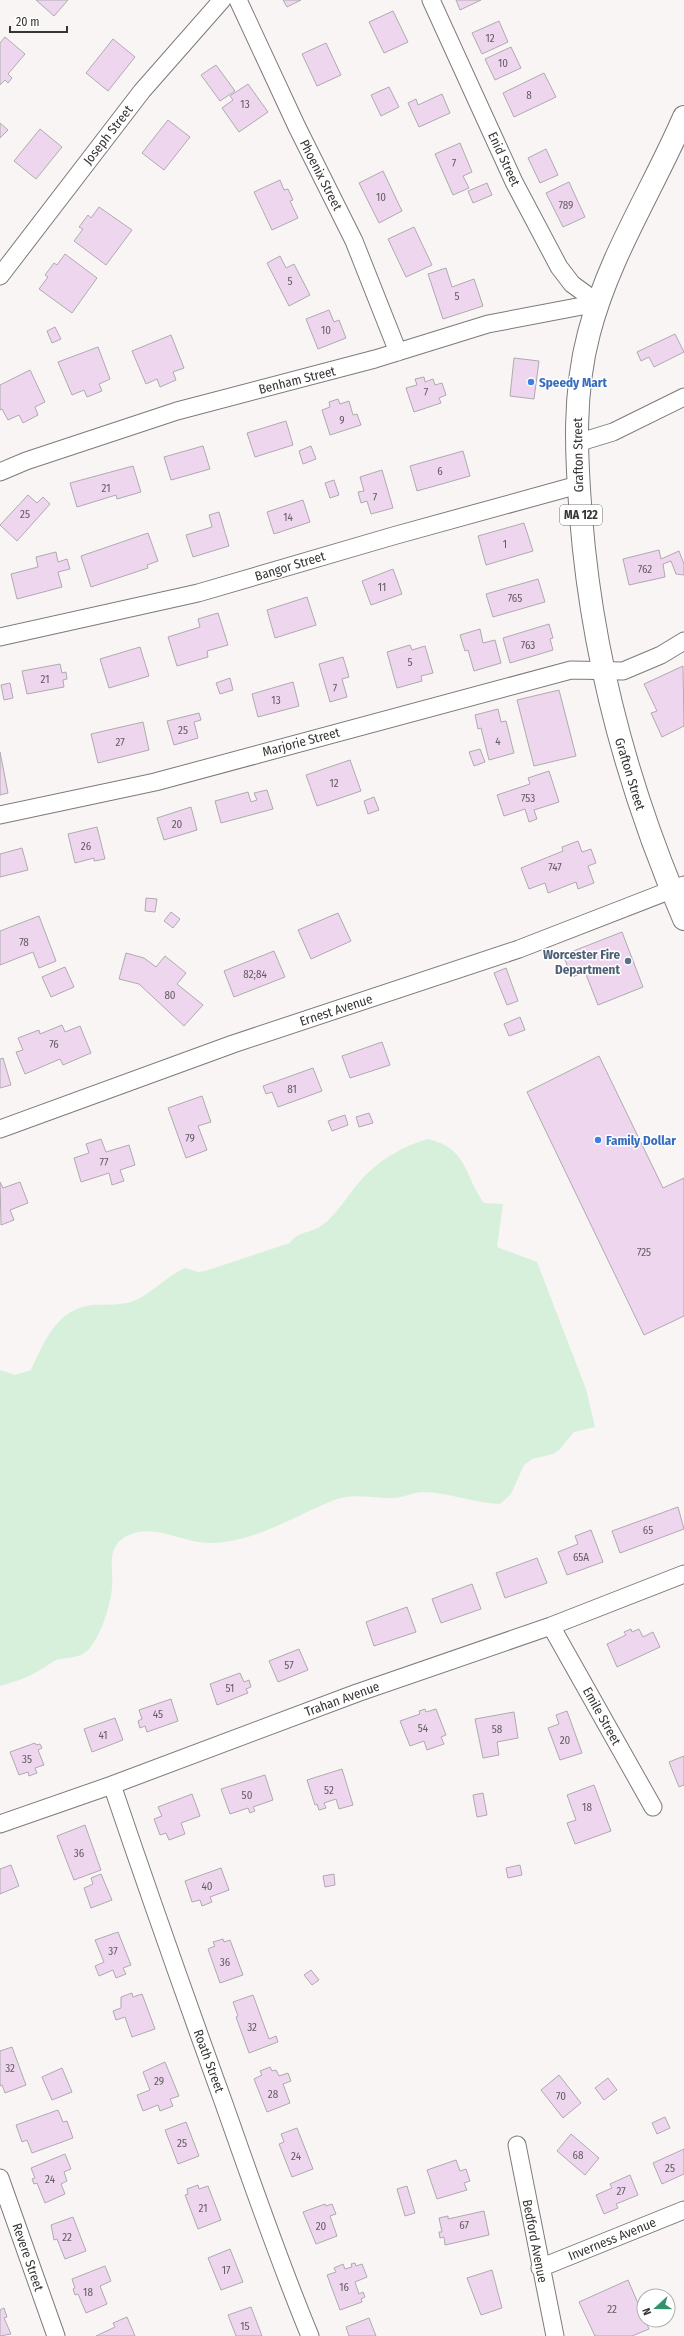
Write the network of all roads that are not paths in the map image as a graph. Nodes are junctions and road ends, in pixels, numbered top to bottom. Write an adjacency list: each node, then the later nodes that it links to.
1 (222, 0): 5 (street, Joseph Street)
2 (238, 0): 7 (street, Phoenix Street)
3 (431, 0): 6 (street, Enid Street)
4 (684, 117): 6 (highway, Grafton Street / MA 122)
5 (0, 276)
6 (598, 303): 7 (street, Benham Street); 9 (highway, Grafton Street / MA 122)
7 (398, 352): 10 (street, Benham Street)
8 (684, 397): 9 (street)
9 (577, 443): 11 (highway, Grafton Street / MA 122)
10 (0, 472)
11 (578, 486): 12 (street, Bangor Street); 14 (highway, Grafton Street / MA 122)
12 (0, 637)
13 (684, 641): 14 (street, Marjorie Street)
14 (602, 671): 15 (street, Marjorie Street); 16 (highway, Grafton Street / MA 122)
15 (0, 815)
16 (678, 888): 17 (highway, Grafton Street / MA 122); 18 (street, Ernest Avenue)
17 (684, 919)
18 (0, 1129)
19 (684, 1574): 20 (street, Trahan Avenue)
20 (551, 1626): 21 (street, Trahan Avenue); 22 (street, Emile Street)
21 (112, 1785): 23 (street, Trahan Avenue); 29 (street, Roath Street)
22 (653, 1807)
23 (0, 1824)
24 (517, 2145): 27 (street, Bedford Avenue)
25 (0, 2178): 28 (street, Revere Street)
26 (684, 2210): 27 (street, Inverness Avenue)
27 (540, 2268): 30 (street, Bedford Avenue)
28 (56, 2336)
29 (310, 2336)
30 (555, 2336)

